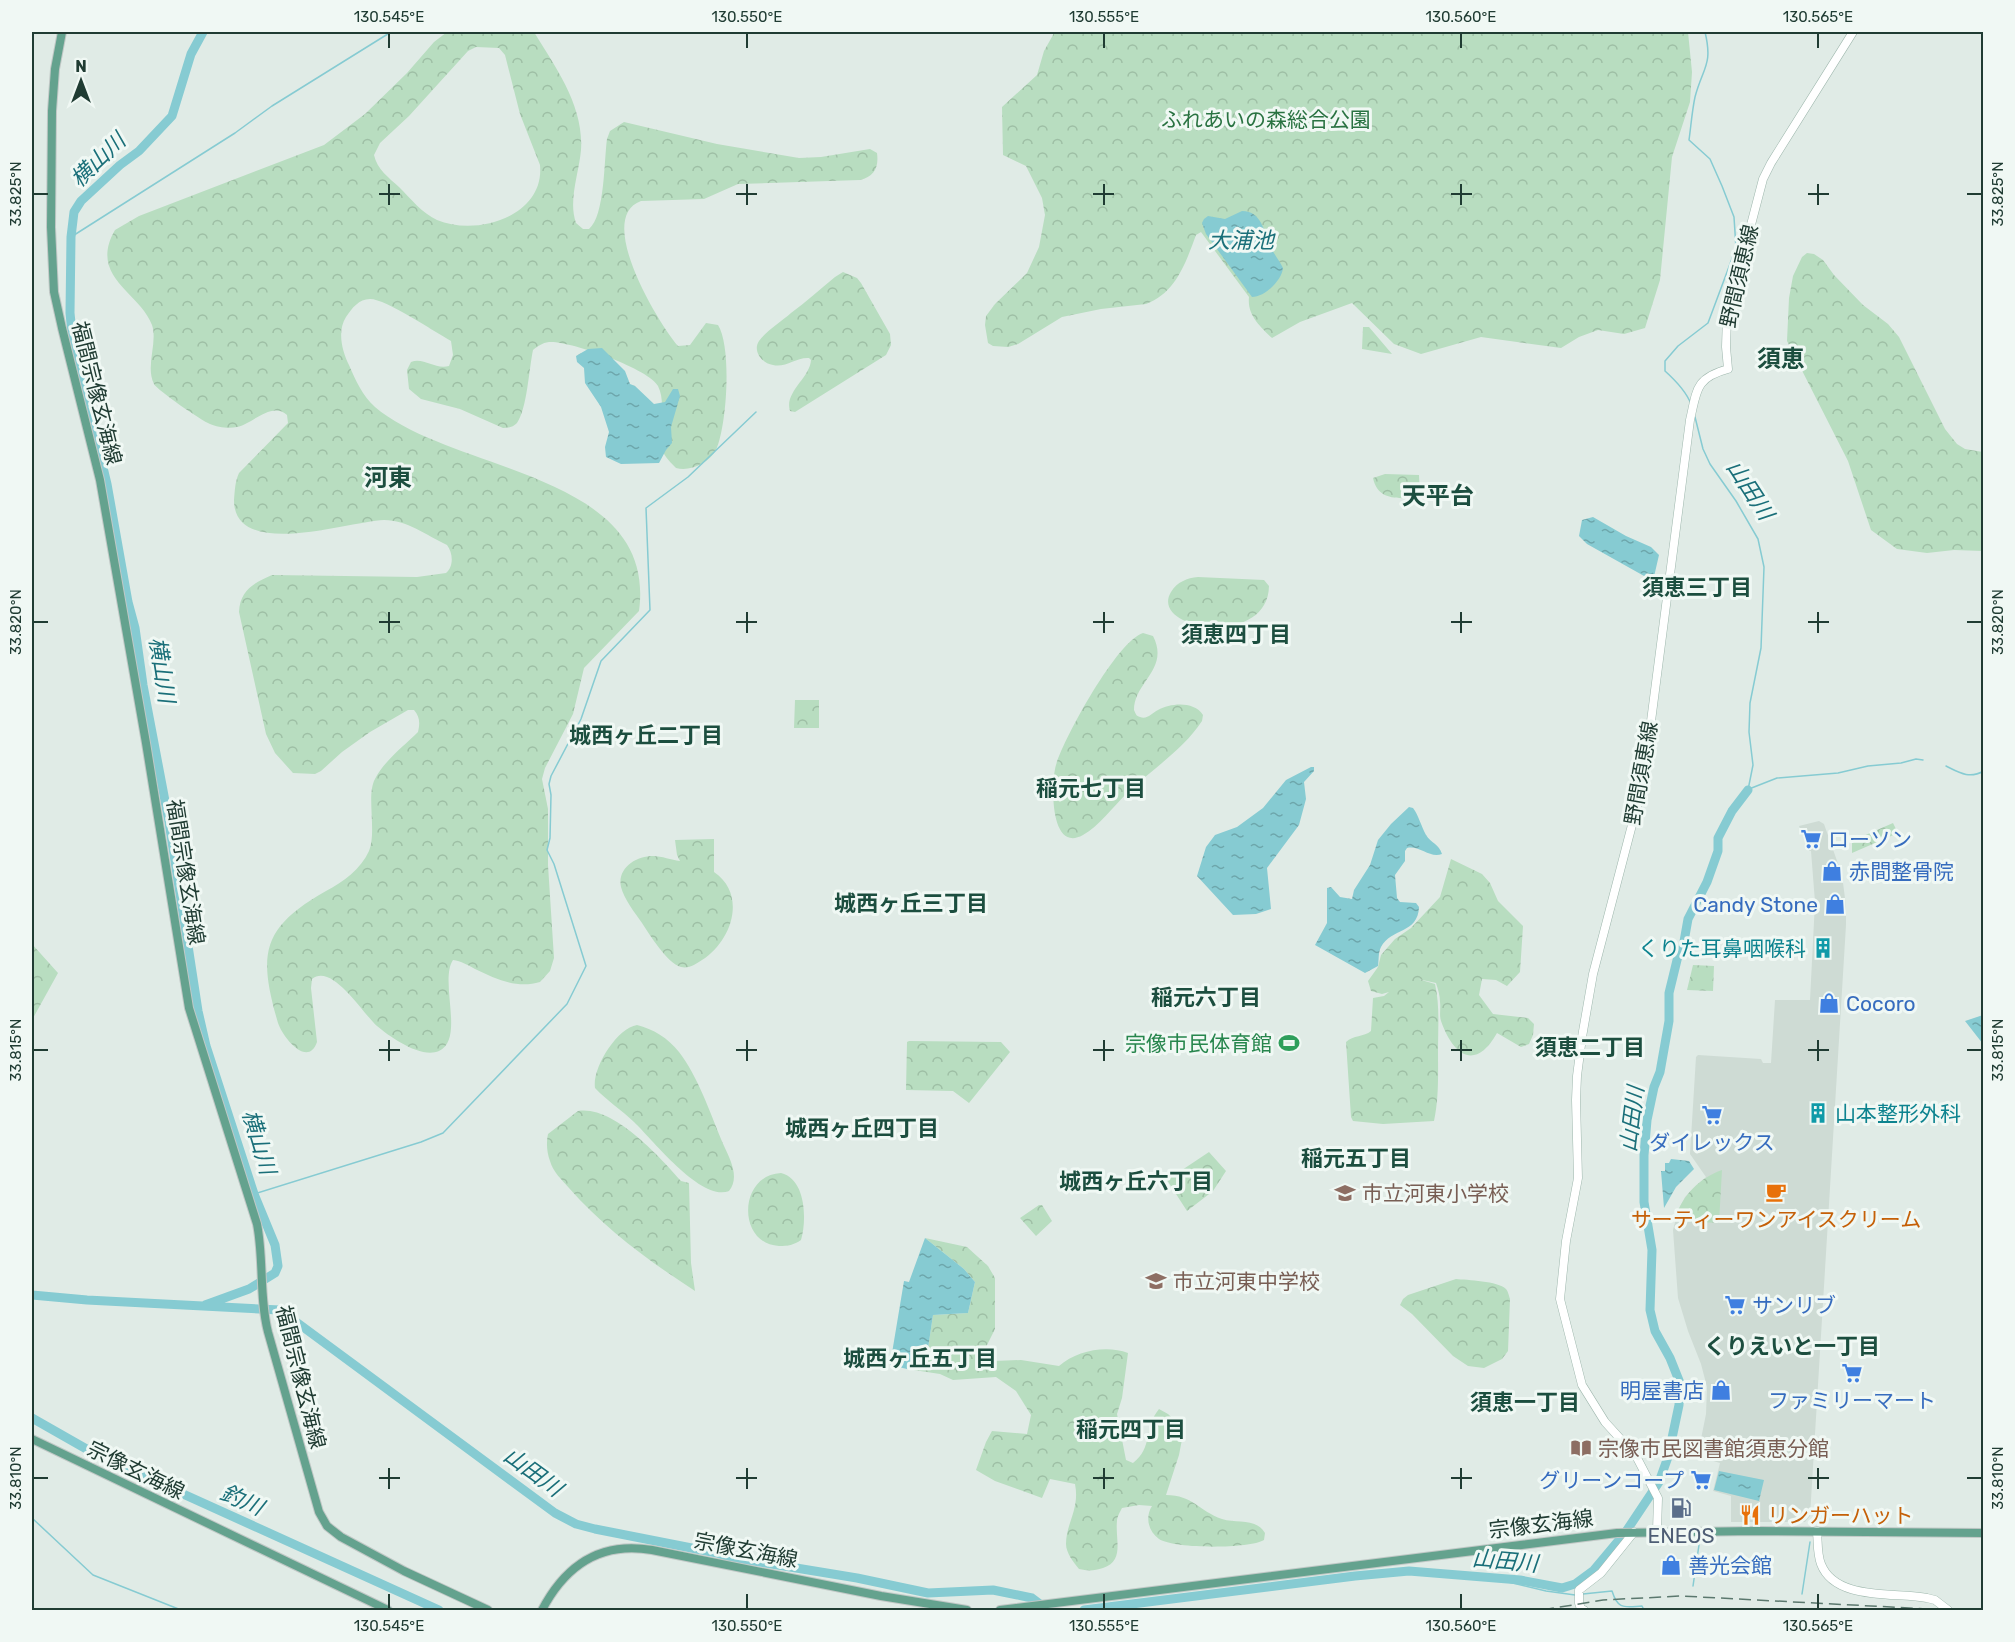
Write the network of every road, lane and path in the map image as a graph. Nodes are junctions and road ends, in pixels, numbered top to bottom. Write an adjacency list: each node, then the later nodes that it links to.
1 (62, 32): 9 (main road, 福間宗像玄海線)
2 (1853, 32): 4 (main road, 野間須恵線)
3 (32, 1439): 8 (main road, 宗像玄海線)
4 (1657, 1531): 5 (main road, 宗像玄海線); 6 (main road, 宗像玄海線)
5 (1817, 1531): 7 (main road, 宗像玄海線); 14 (main road)
6 (1633, 1532): 12 (main road, 宗像玄海線); 13 (main road)
7 (1983, 1533)
8 (388, 1611)
9 (488, 1611)
10 (542, 1611): 11 (main road, 宗像玄海線)
11 (967, 1611)
12 (1000, 1611)
13 (1584, 1611)
14 (1948, 1611)

